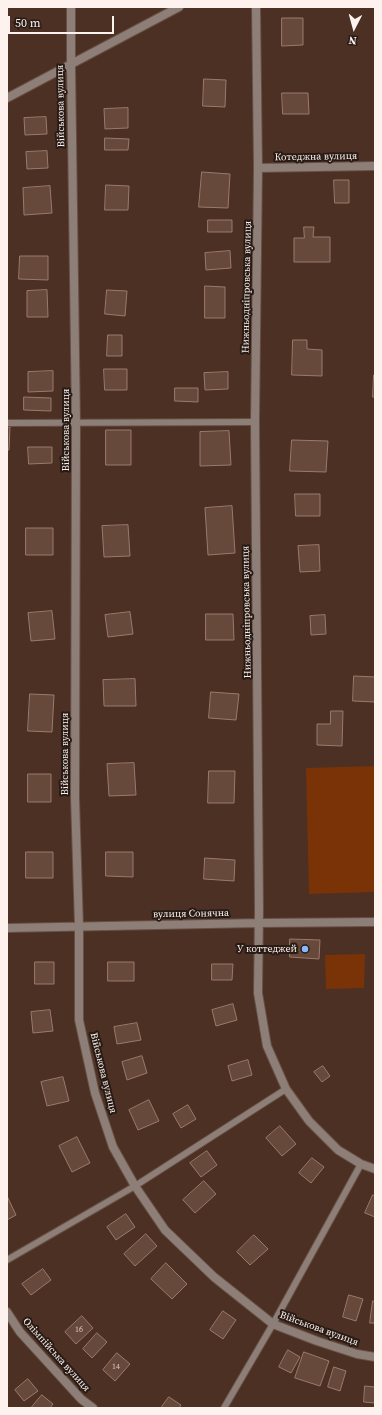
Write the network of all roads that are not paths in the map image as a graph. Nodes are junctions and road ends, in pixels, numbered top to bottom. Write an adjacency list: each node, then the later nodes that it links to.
1 (71, 7): 4 (street, Військова вулиця)
2 (179, 7): 4 (street)
3 (256, 7): 7 (street, Нижньодніпровська вулиця)
4 (71, 64): 5 (street); 10 (street, Військова вулиця)
5 (7, 98)
6 (375, 166): 7 (street, Котеджна вулиця)
7 (258, 168): 8 (street, Нижньодніпровська вулиця)
8 (255, 422): 10 (lane); 12 (street, Нижньодніпровська вулиця)
9 (7, 423): 10 (lane)
10 (76, 423): 13 (street, Військова вулиця)
11 (375, 922): 12 (street, вулиця Сонячна)
12 (259, 923): 13 (street, вулиця Сонячна); 15 (street, Нижньодніпровська вулиця)
13 (79, 927): 14 (street, вулиця Сонячна); 18 (street, Військова вулиця)
14 (7, 928)
15 (286, 1089): 16 (street, Нижньодніпровська вулиця); 18 (lane)
16 (361, 1164): 17 (street, Нижньодніпровська вулиця); 21 (lane)
17 (375, 1169)
18 (135, 1186): 19 (lane); 21 (street, Військова вулиця)
19 (7, 1260)
20 (7, 1312): 23 (street, Олімпійська вулиця)
21 (273, 1324): 22 (street, Військова вулиця); 24 (lane)
22 (375, 1357)
23 (93, 1408)
24 (224, 1408)

